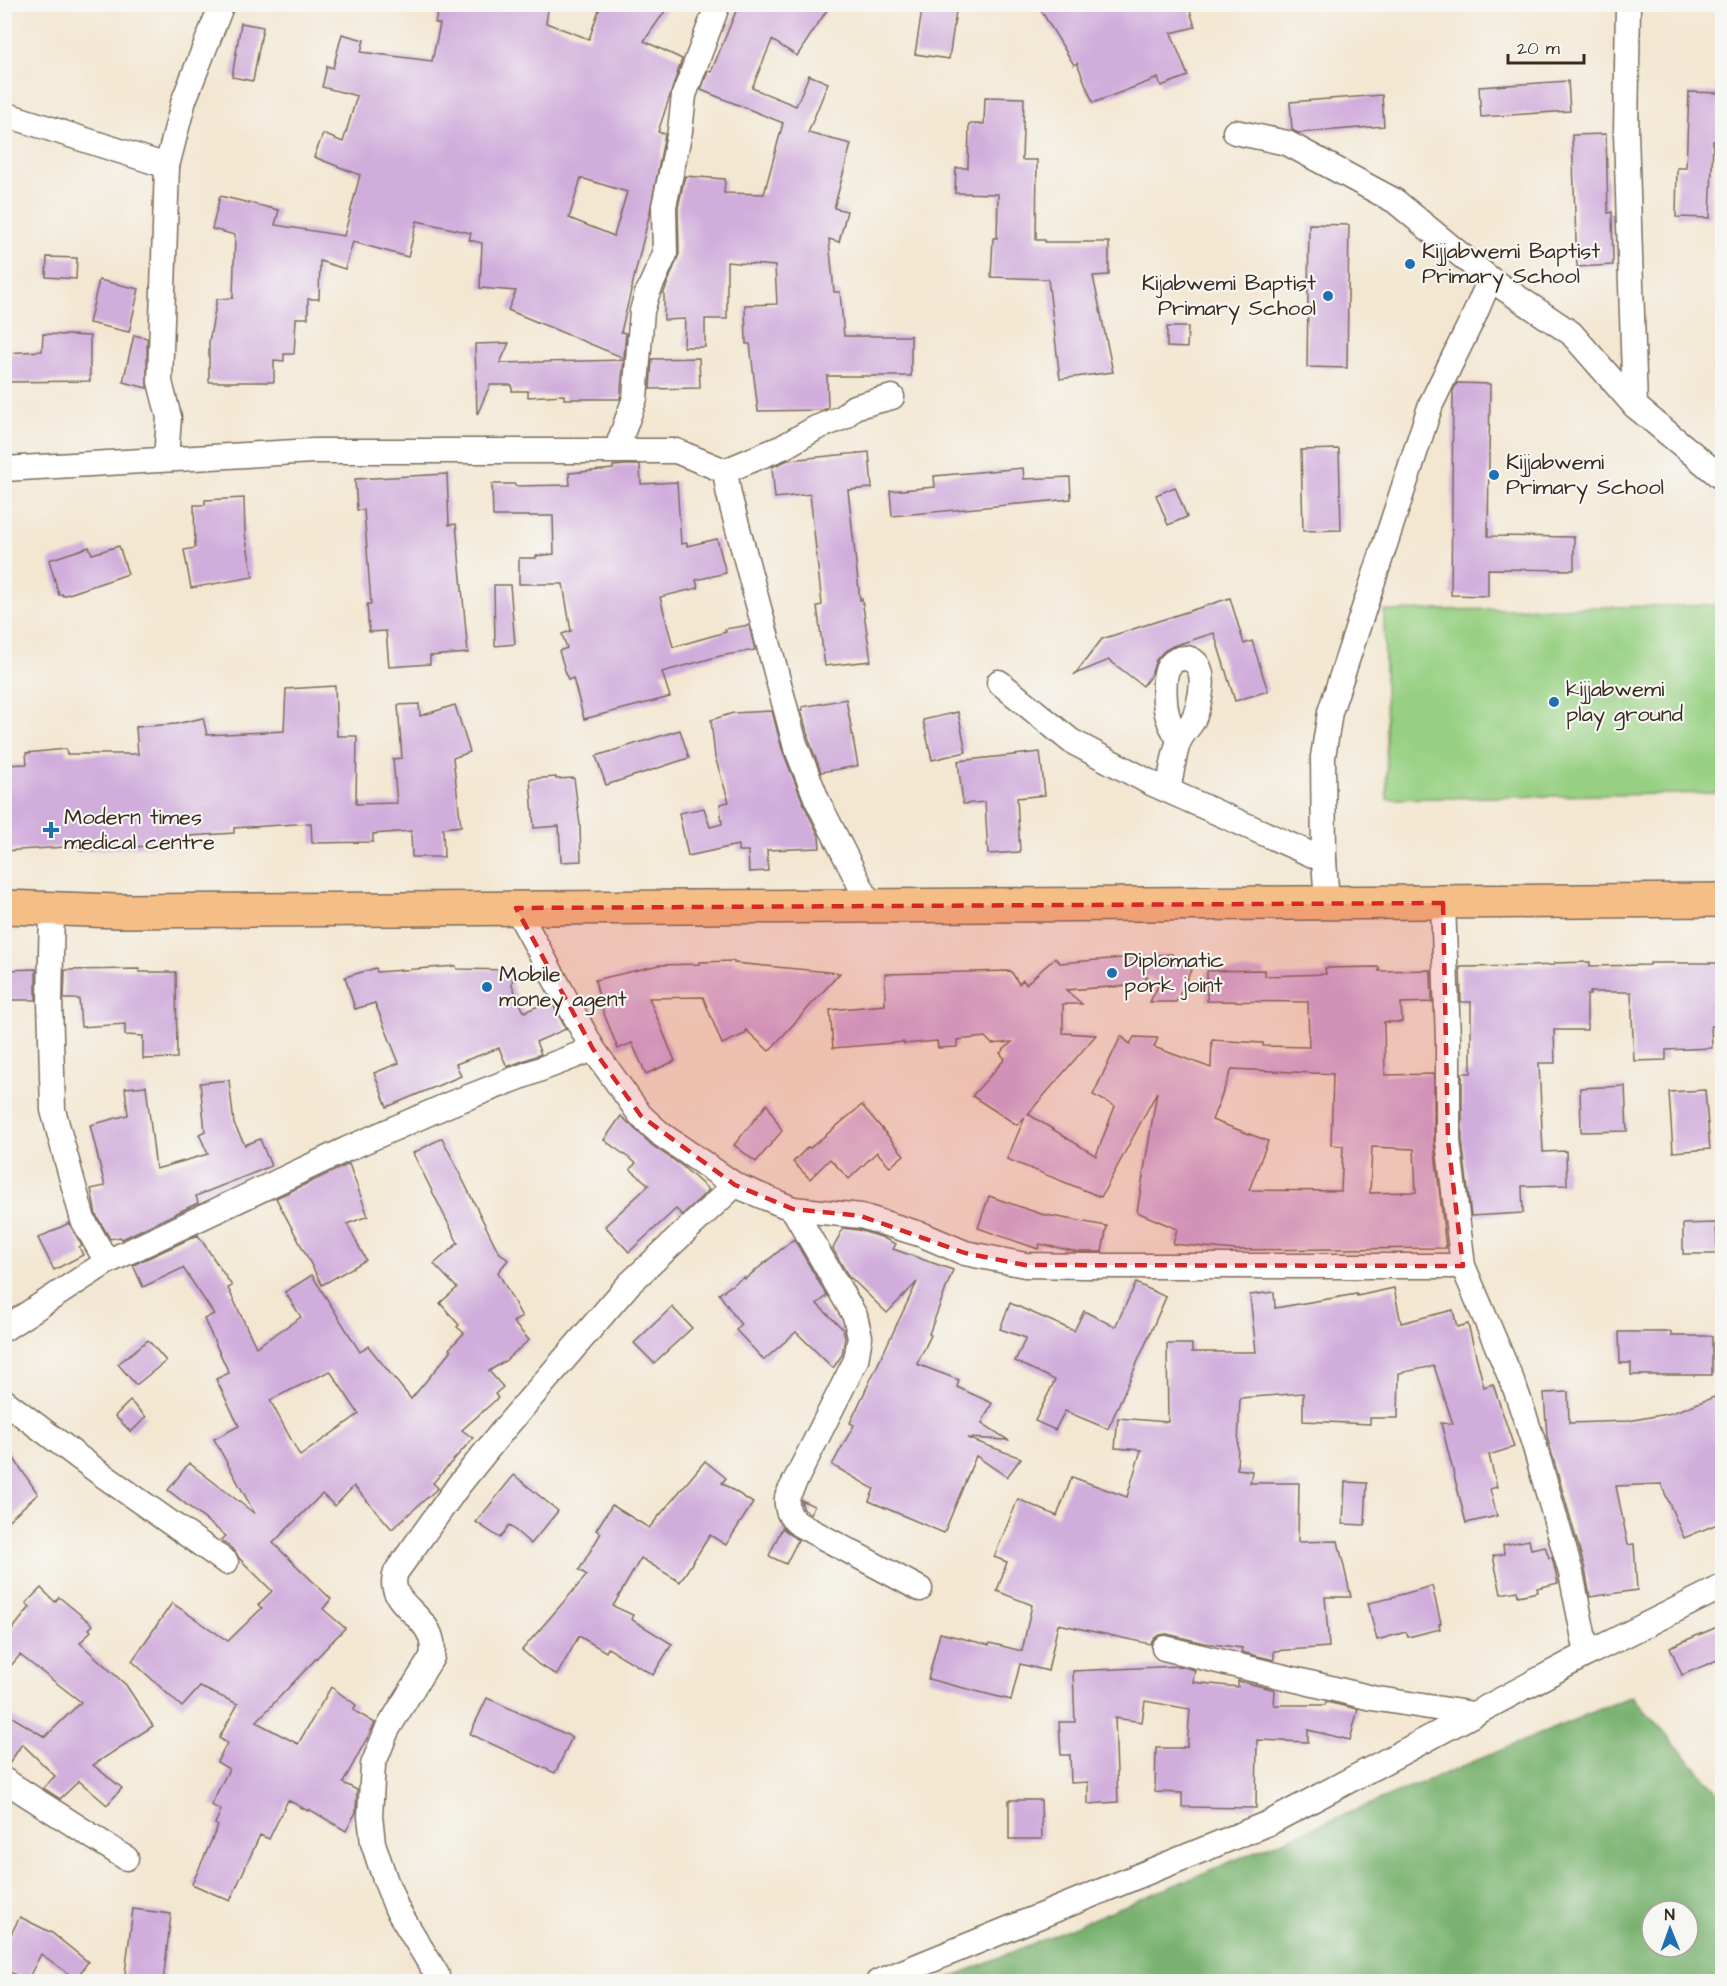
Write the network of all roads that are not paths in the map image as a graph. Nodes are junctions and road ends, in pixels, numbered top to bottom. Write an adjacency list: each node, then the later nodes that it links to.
1 (222, 4): 6 (street)
2 (718, 4): 10 (street)
3 (1628, 4): 9 (street)
4 (4, 114): 6 (street)
5 (1235, 132): 7 (street)
6 (167, 166): 11 (street)
7 (1490, 279): 9 (street); 18 (street)
8 (892, 397): 13 (street)
9 (1635, 406): 14 (street)
10 (616, 451): 11 (street); 13 (street)
11 (166, 459): 12 (street)
12 (4, 469)
13 (725, 471): 22 (street)
14 (1722, 477)
15 (999, 682): 17 (street)
16 (1179, 740): 17 (street)
17 (1168, 790): 18 (street)
18 (1324, 860): 20 (street)
19 (1722, 900): 21 (highway)
20 (1327, 903): 21 (highway); 22 (highway)
21 (1443, 903): 30 (street)
22 (870, 905): 24 (highway)
23 (4, 907): 25 (highway)
24 (516, 908): 25 (highway); 26 (street)
25 (52, 909): 29 (street)
26 (593, 1049): 27 (street); 29 (street)
27 (735, 1185): 28 (street); 41 (street)
28 (793, 1209): 30 (street); 35 (street)
29 (107, 1262): 31 (street)
30 (1463, 1266): 37 (street)
31 (4, 1329)
32 (4, 1401): 33 (street)
33 (226, 1563)
34 (1722, 1587): 37 (street)
35 (920, 1589)
36 (1164, 1648): 38 (street)
37 (1587, 1654): 38 (street)
38 (1473, 1714): 42 (street)
39 (4, 1780): 40 (street)
40 (126, 1858)
41 (438, 1975)
42 (878, 1982)

